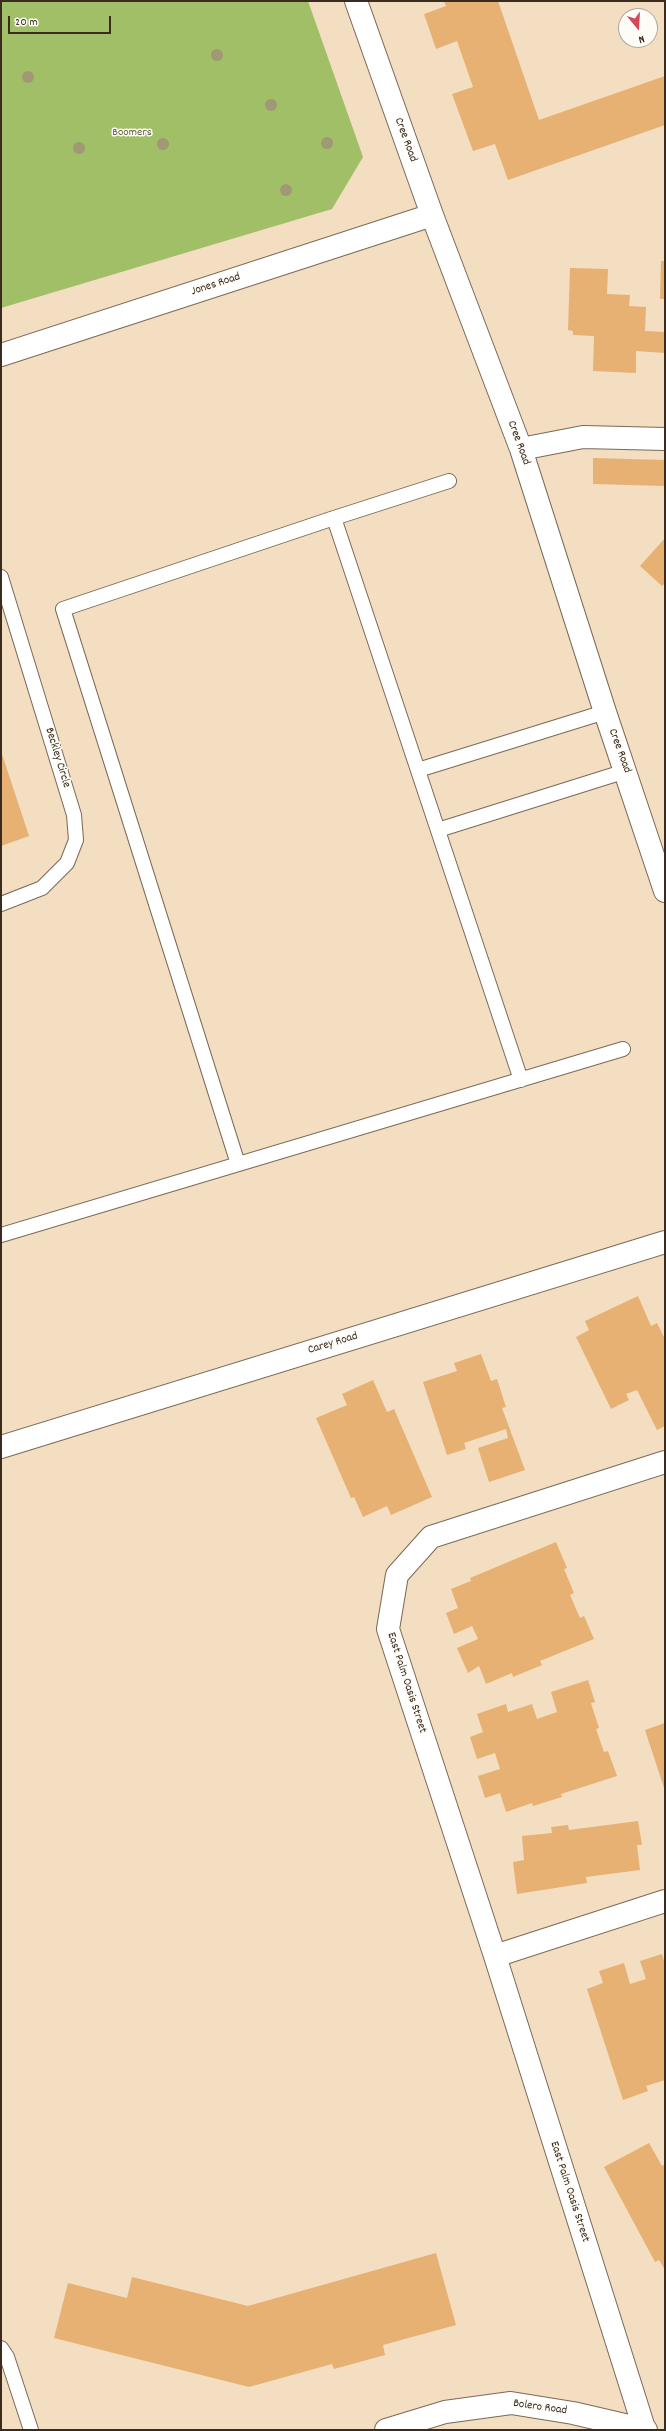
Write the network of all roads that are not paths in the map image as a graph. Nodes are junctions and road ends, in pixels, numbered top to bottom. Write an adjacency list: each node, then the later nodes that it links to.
1 (356, 1): 2 (street, Cree Road)
2 (432, 215): 3 (street, Jones Road); 5 (street, Cree Road)
3 (1, 355)
4 (665, 439): 5 (street)
5 (521, 449): 9 (street, Cree Road)
6 (449, 481): 7 (lane)
7 (334, 518): 10 (lane); 17 (lane)
8 (1, 577): 14 (lane, Beckley Circle)
9 (605, 712): 10 (lane); 11 (street, Cree Road)
10 (418, 770): 12 (lane)
11 (626, 771): 12 (lane); 13 (street, Cree Road)
12 (438, 830): 16 (lane)
13 (665, 891)
14 (1, 904)
15 (623, 1049): 16 (lane)
16 (521, 1080): 17 (lane)
17 (238, 1164): 18 (lane)
18 (1, 1235)
19 (665, 1242): 20 (street, Carey Road)
20 (1, 1447)
21 (665, 1462): 23 (street, East Palm Oasis Street)
22 (665, 1901): 23 (street)
23 (495, 1956): 25 (street, East Palm Oasis Street)
24 (1, 2348): 26 (lane)
25 (645, 2429): 27 (street, Bolero Road)
26 (31, 2430)
27 (386, 2430)

